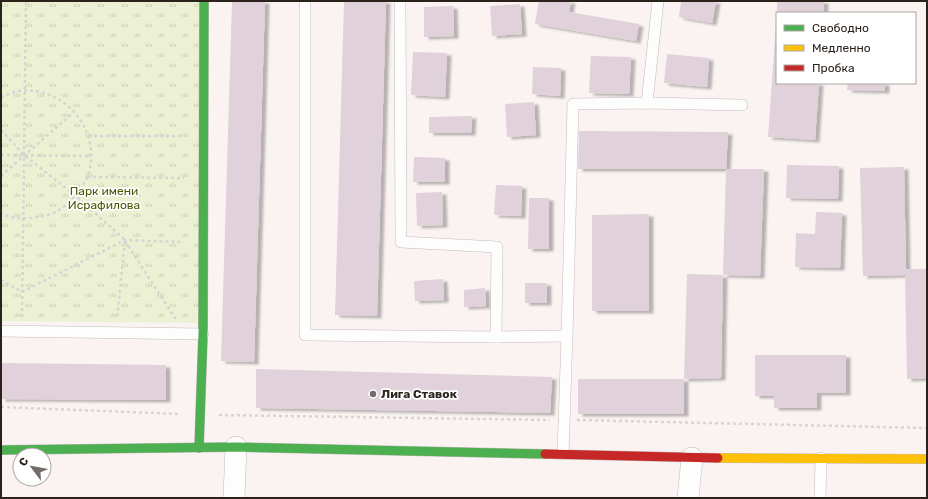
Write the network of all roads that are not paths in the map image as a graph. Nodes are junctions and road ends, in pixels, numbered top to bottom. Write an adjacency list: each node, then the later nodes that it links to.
1 (204, 1): 8 (street)
2 (305, 1): 10 (lane)
3 (400, 1): 10 (lane)
4 (658, 1): 5 (lane)
5 (647, 102): 6 (lane); 9 (lane)
6 (742, 105)
7 (1, 331): 8 (lane)
8 (203, 334): 12 (street)
9 (567, 336): 10 (lane); 14 (lane)
10 (496, 337)
11 (236, 447): 12 (street); 14 (street); 18 (street)
12 (199, 448): 13 (street)
13 (1, 450)
14 (563, 454): 15 (street)
15 (692, 458): 16 (street); 19 (street)
16 (821, 458): 17 (street); 20 (lane)
17 (927, 459)
18 (234, 498)
19 (688, 498)
20 (820, 498)

